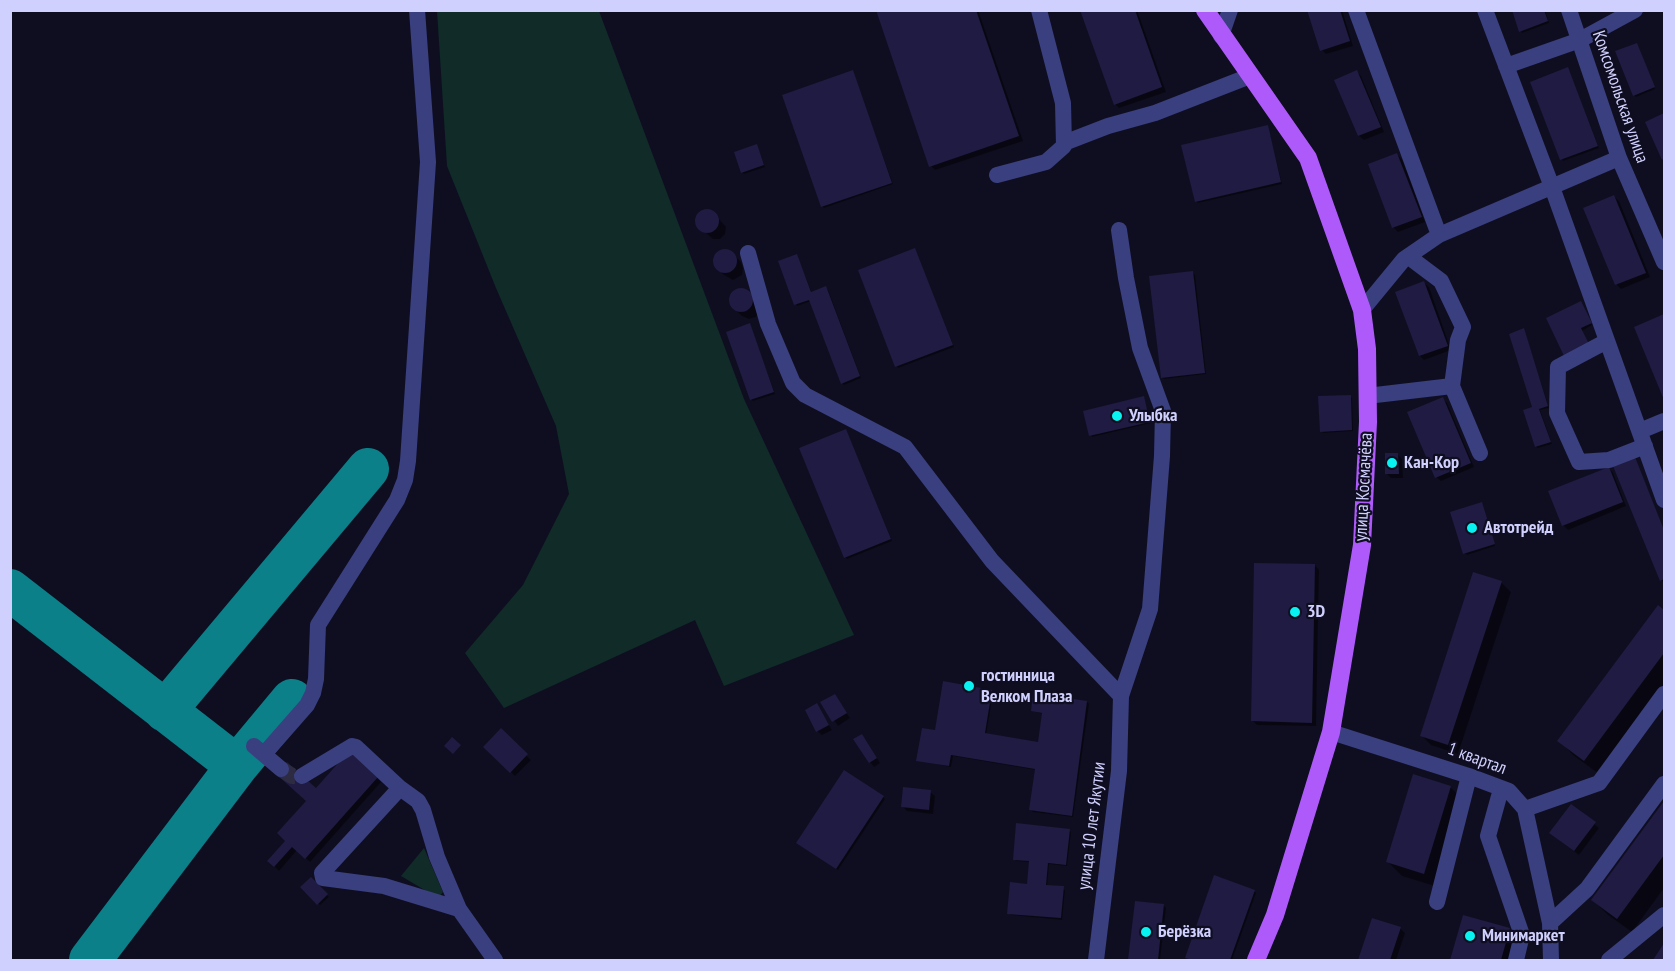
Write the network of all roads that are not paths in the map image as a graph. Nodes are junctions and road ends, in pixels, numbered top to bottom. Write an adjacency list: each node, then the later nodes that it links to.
1 (417, 10): 33 (street)
2 (1039, 10): 13 (street)
3 (1205, 10): 9 (main road, улица Космачёва)
4 (1230, 10): 9 (street)
5 (1356, 10): 18 (street)
6 (1485, 10): 11 (street)
7 (1569, 10): 10 (street, Комсомольская улица)
8 (1635, 10): 10 (street)
9 (1221, 36): 12 (main road, улица Космачёва)
10 (1580, 40): 11 (street); 14 (street, Комсомольская улица)
11 (1506, 66): 16 (street)
12 (1250, 76): 13 (street); 22 (main road, улица Космачёва)
13 (1064, 143): 15 (street)
14 (1619, 158): 16 (street); 21 (street, Комсомольская улица)
15 (997, 175)
16 (1552, 187): 18 (street); 23 (street)
17 (1119, 230): 31 (street, улица 10 лет Якутии)
18 (1439, 235): 20 (street)
19 (748, 253): 31 (street)
20 (1409, 256): 22 (street); 24 (street)
21 (1665, 262)
22 (1362, 310): 25 (main road, улица Космачёва)
23 (1607, 341): 27 (street); 27 (street)
24 (1452, 386): 25 (street); 28 (street)
25 (1367, 396): 32 (main road, улица Космачёва)
26 (1665, 421): 27 (street)
27 (1643, 439): 29 (street)
28 (1480, 453)
29 (1665, 500)
30 (1665, 694): 39 (street)
31 (1121, 696): 45 (street, улица 10 лет Якутии)
32 (1331, 732): 35 (street, 1 квартал); 46 (main road, улица Космачёва)
33 (281, 769)
34 (302, 776): 37 (street)
35 (1469, 776): 38 (street, 1 квартал); 40 (street)
36 (1665, 784): 43 (street)
37 (400, 788): 41 (street); 41 (street)
38 (1501, 789): 39 (street, 1 квартал); 47 (street)
39 (1525, 809): 43 (street)
40 (1437, 902)
41 (459, 909): 44 (street)
42 (1665, 915): 49 (street)
43 (1550, 923): 48 (street)
44 (495, 960)
45 (1096, 960)
46 (1256, 960)
47 (1516, 960)
48 (1551, 960)
49 (1610, 960)

